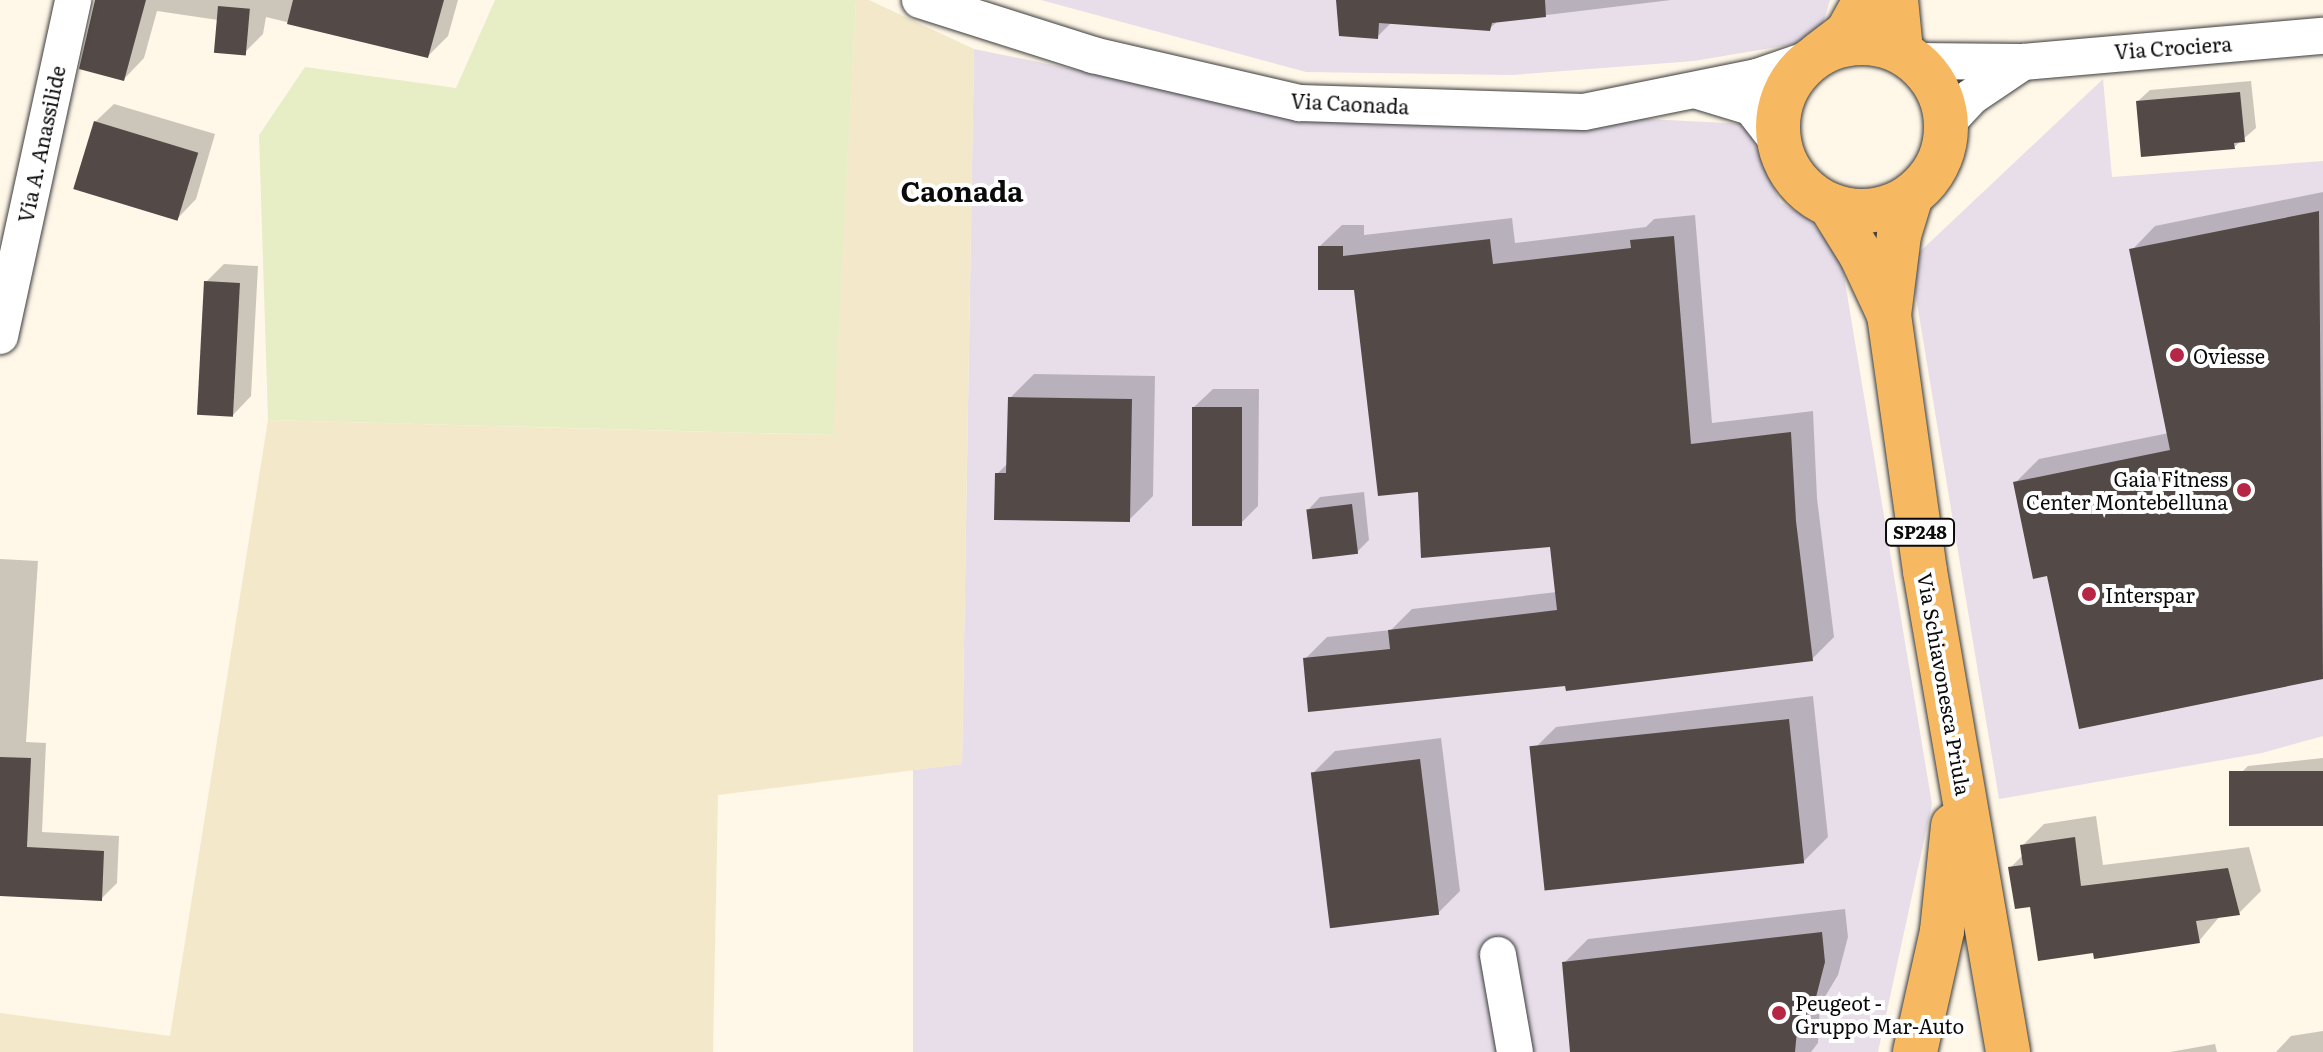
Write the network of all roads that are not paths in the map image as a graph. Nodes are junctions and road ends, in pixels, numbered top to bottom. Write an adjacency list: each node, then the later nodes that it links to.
1 (73, 0): 15 (street, Via A. Anassilide)
2 (920, 0): 9 (street, Via Caonada)
3 (1865, 0): 6 (main road)
4 (1896, 0): 7 (main road)
5 (2320, 36): 8 (street, Via Crociera)
6 (1817, 55): 7 (main road); 9 (street, Via Caonada); 11 (main road)
7 (1908, 56): 8 (street, Via Crociera); 10 (main road)
8 (2023, 62): 10 (street, Via Crociera)
9 (1696, 91): 11 (street, Via Caonada)
10 (1947, 123): 12 (main road)
11 (1779, 143): 13 (main road)
12 (1911, 196): 13 (main road); 14 (main road, Via Schiavonesca Priula / SP248)
13 (1830, 205): 14 (main road, Via Schiavonesca Priula / SP248)
14 (1889, 315): 16 (main road, Via Schiavonesca Priula / SP248)
15 (0, 336)
16 (1955, 748): 19 (main road); 20 (main road, Via Schiavonesca Priula / SP248)
17 (1498, 955): 18 (street)
18 (1515, 1052)
19 (1915, 1052)
20 (2008, 1052)

